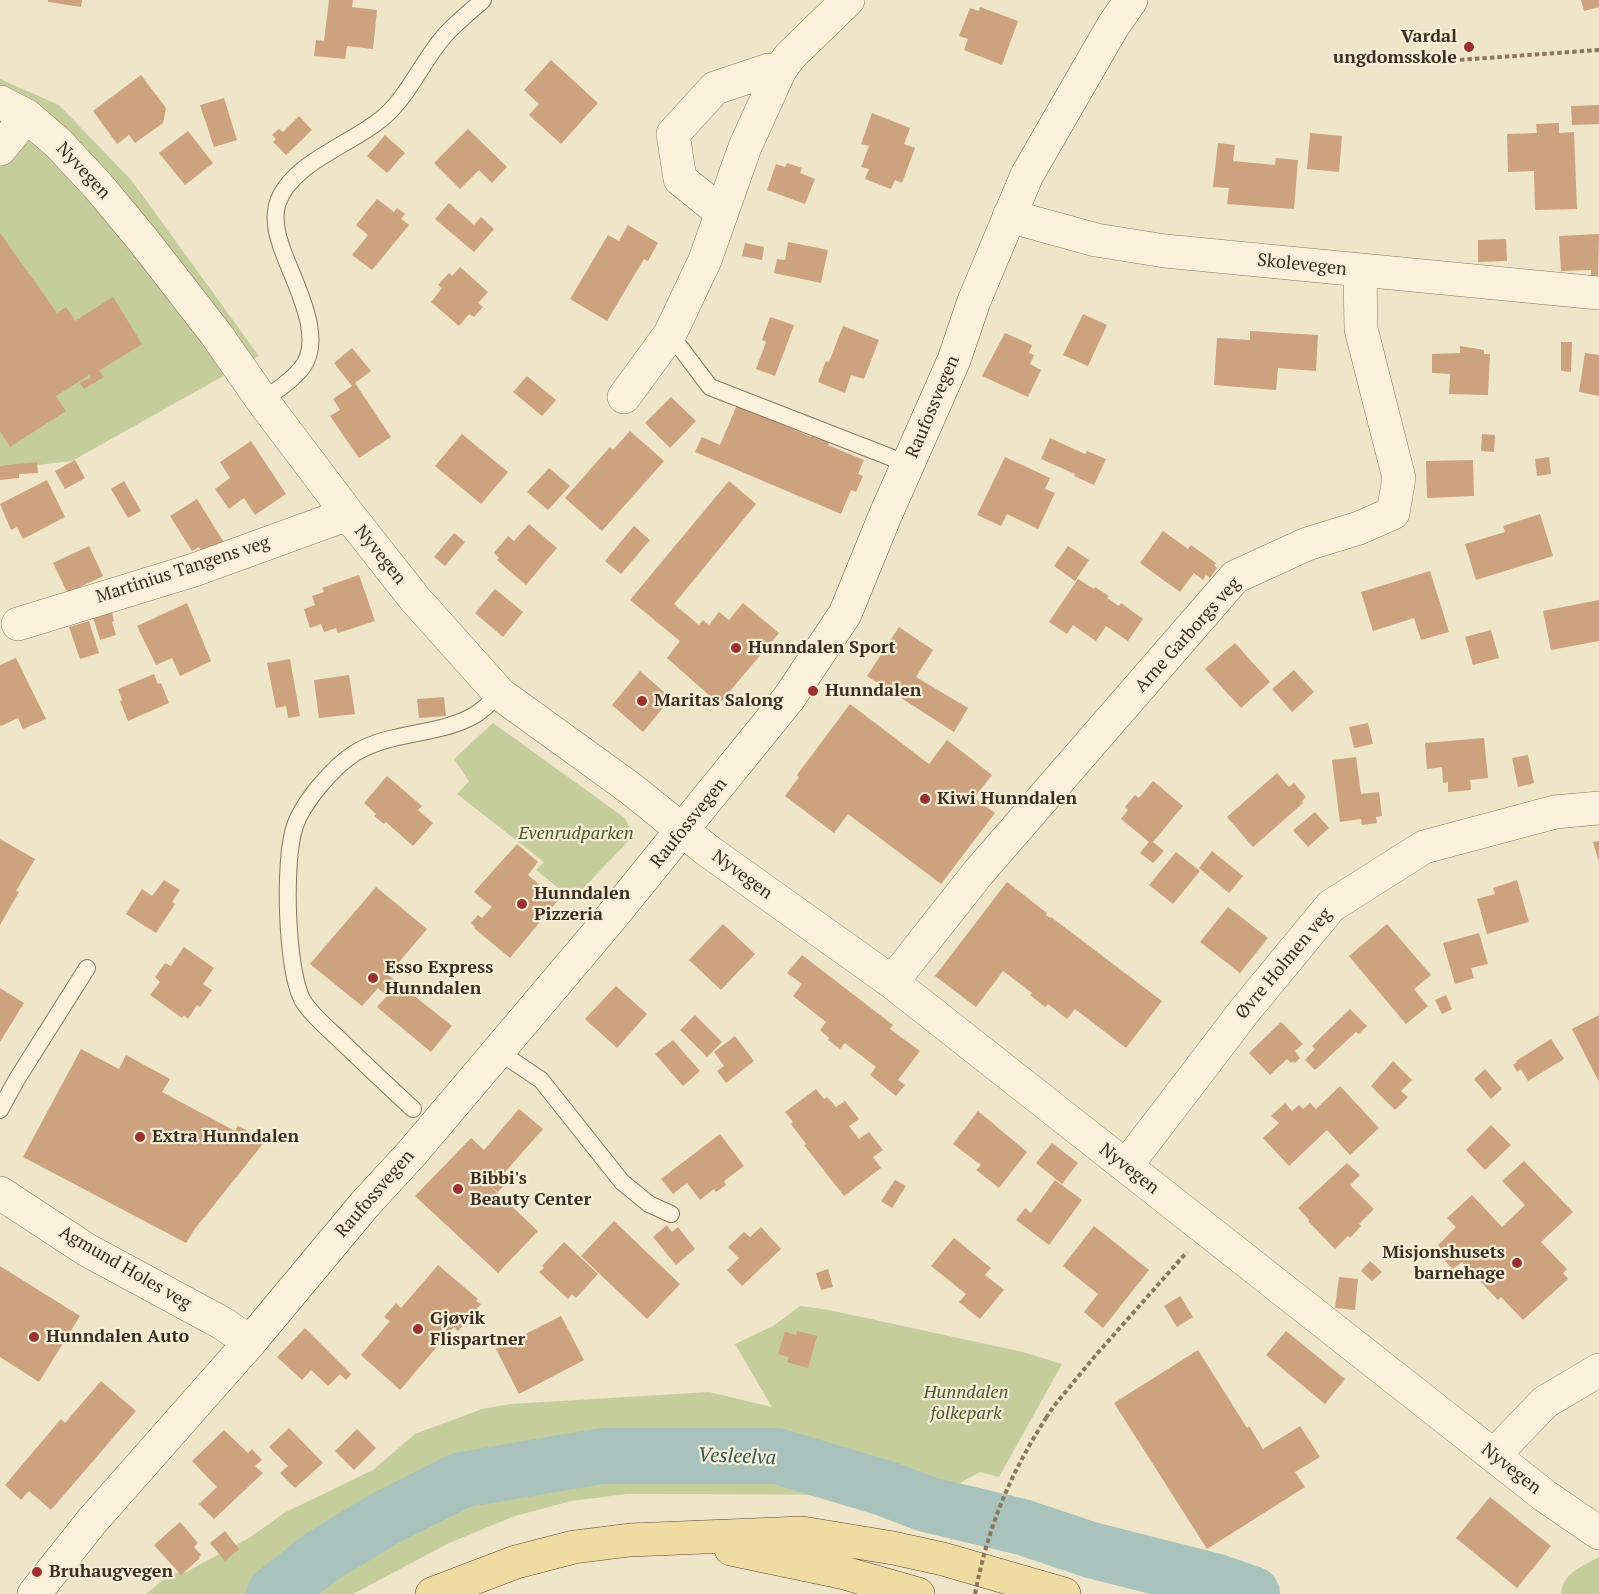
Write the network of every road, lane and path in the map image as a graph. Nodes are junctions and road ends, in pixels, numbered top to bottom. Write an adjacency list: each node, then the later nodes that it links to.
1 (483, 0): 15 (lane)
2 (848, 0): 6 (street)
3 (1131, 0): 10 (street, Raufossvegen)
4 (1599, 50): 5 (path)
5 (1430, 62)
6 (780, 70): 9 (street); 9 (street)
7 (13, 109): 8 (street); 15 (street, Nyvegen)
8 (0, 149)
9 (722, 213): 13 (street)
10 (1009, 216): 11 (street, Skolevegen); 16 (street, Raufossvegen)
11 (1360, 271): 12 (street, Skolevegen); 23 (street, Arne Garborgs veg)
12 (1599, 293)
13 (670, 334): 14 (street); 16 (lane)
14 (624, 397)
15 (262, 400): 17 (street, Nyvegen)
16 (907, 466): 21 (street, Raufossvegen)
17 (348, 514): 18 (street, Martinius Tangens veg); 19 (street, Nyvegen)
18 (18, 624)
19 (500, 694): 21 (street, Nyvegen); 25 (lane)
20 (1599, 808): 27 (street, Øvre Holmen veg)
21 (683, 832): 23 (street, Nyvegen); 24 (street, Raufossvegen)
22 (87, 968): 26 (lane)
23 (892, 982): 27 (street, Nyvegen)
24 (498, 1051): 29 (lane); 31 (street, Raufossvegen)
25 (412, 1109)
26 (0, 1110)
27 (1126, 1166): 30 (street, Nyvegen)
28 (0, 1193): 31 (street, Agmund Holes veg)
29 (670, 1214)
30 (1206, 1230): 33 (street, Nyvegen); 39 (path, bridge)
31 (250, 1342): 36 (street, Raufossvegen)
32 (1599, 1370): 33 (street)
33 (1494, 1455): 34 (street, Nyvegen)
34 (1599, 1533)
35 (674, 1538): 37 (main road); 38 (main road); 40 (main road)
36 (34, 1594)
37 (432, 1594)
38 (918, 1594)
39 (975, 1594)
40 (1064, 1594)

